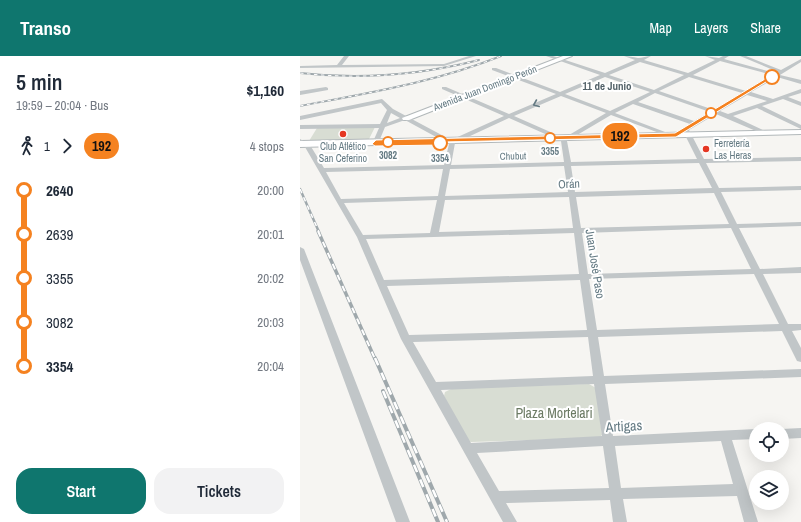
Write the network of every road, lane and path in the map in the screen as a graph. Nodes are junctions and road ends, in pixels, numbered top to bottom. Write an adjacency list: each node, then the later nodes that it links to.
1 (347, 56): 15 (street)
2 (474, 56): 15 (street)
3 (548, 56): 10 (street)
4 (569, 56): 10 (main road, Avenida Juan Domingo Perón)
5 (626, 56): 12 (street)
6 (649, 56): 12 (street)
7 (707, 56): 11 (street)
8 (727, 56): 11 (street)
9 (742, 56): 17 (street)
10 (560, 58): 18 (street); 21 (main road, Avenida Juan Domingo Perón)
11 (720, 59): 19 (street); 20 (street)
12 (640, 60): 18 (street); 19 (street)
13 (801, 60): 17 (street)
14 (300, 67): 15 (street)
15 (338, 67)
16 (494, 69): 21 (street)
17 (781, 71): 20 (street); 22 (street)
18 (604, 75): 25 (street); 29 (street)
19 (689, 75): 25 (street); 26 (street)
20 (776, 75): 22 (street); 26 (street)
21 (514, 76): 29 (street); 30 (main road, Avenida Juan Domingo Perón)
22 (801, 81)
23 (444, 88): 30 (street)
24 (326, 89): 28 (street)
25 (655, 92): 33 (street); 37 (street)
26 (747, 92): 32 (street); 37 (street)
27 (801, 92): 31 (street)
28 (300, 93)
29 (560, 94): 38 (street); 39 (street, one-way to 39)
30 (463, 96): 39 (street); 42 (main road, Avenida Juan Domingo Perón)
31 (783, 97): 32 (street); 34 (street)
32 (774, 100): 35 (street)
33 (634, 102): 38 (street); 43 (street)
34 (801, 104)
35 (757, 106): 40 (street); 46 (street)
36 (390, 109): 41 (street); 42 (street); 45 (street)
37 (714, 111): 40 (street); 43 (street)
38 (612, 112): 50 (street); 51 (street)
39 (509, 116): 51 (street); 52 (street)
40 (728, 116): 47 (street)
41 (300, 118)
42 (404, 118): 45 (street, Avenida Juan Domingo Perón); 52 (street)
43 (693, 123): 49 (street)
44 (300, 126): 45 (street)
45 (383, 126): 53 (street)
46 (801, 127)
47 (765, 133): 48 (main road); 49 (main road)
48 (801, 133): 49 (main road)
49 (687, 134): 50 (main road); 51 (main road); 56 (street)
50 (673, 135): 51 (main road)
51 (563, 138): 52 (main road); 57 (street, Juan José Paso)
52 (452, 141): 53 (main road); 58 (street)
53 (375, 143): 54 (main road)
54 (303, 144): 59 (street)
55 (801, 159): 56 (street, Chubut)
56 (703, 162): 57 (street, Chubut); 61 (street)
57 (567, 164): 58 (street, Chubut); 62 (street, Juan José Paso)
58 (447, 167): 59 (street, Chubut); 63 (street)
59 (322, 170): 64 (street)
60 (801, 188): 61 (street, Orán)
61 (716, 191): 62 (street, Orán); 66 (street)
62 (572, 194): 63 (street, Orán); 67 (street, Juan José Paso)
63 (441, 198): 64 (street, Orán); 68 (street)
64 (338, 201): 69 (street)
65 (801, 224): 66 (street)
66 (735, 226): 67 (street); 72 (street)
67 (577, 231): 68 (street); 73 (street, Juan José Paso)
68 (434, 235): 69 (street)
69 (361, 237): 74 (street)
70 (300, 249): 92 (street)
71 (801, 270): 72 (street)
72 (757, 271): 73 (street); 75 (street)
73 (584, 276): 74 (street); 77 (street, Juan José Paso)
74 (381, 283): 78 (street)
75 (785, 327): 76 (street); 77 (street); 79 (street)
76 (801, 327)
77 (592, 334): 78 (street); 81 (street, Juan José Paso)
78 (406, 339): 82 (street)
79 (801, 358)
80 (801, 373): 81 (street)
81 (599, 380): 82 (street); 87 (street, Juan José Paso)
82 (432, 386): 88 (street)
83 (801, 433): 85 (street)
84 (749, 434): 86 (street, Artigas)
85 (789, 434)
86 (725, 436): 87 (street, Artigas); 89 (street)
87 (608, 442): 88 (street, Artigas); 90 (street, Juan José Paso)
88 (469, 448): 91 (street)
89 (741, 490): 90 (street); 95 (street)
90 (616, 494): 91 (street); 94 (street, Juan José Paso)
91 (496, 497): 93 (street)
92 (403, 522)
93 (510, 522)
94 (620, 522)
95 (751, 522)

